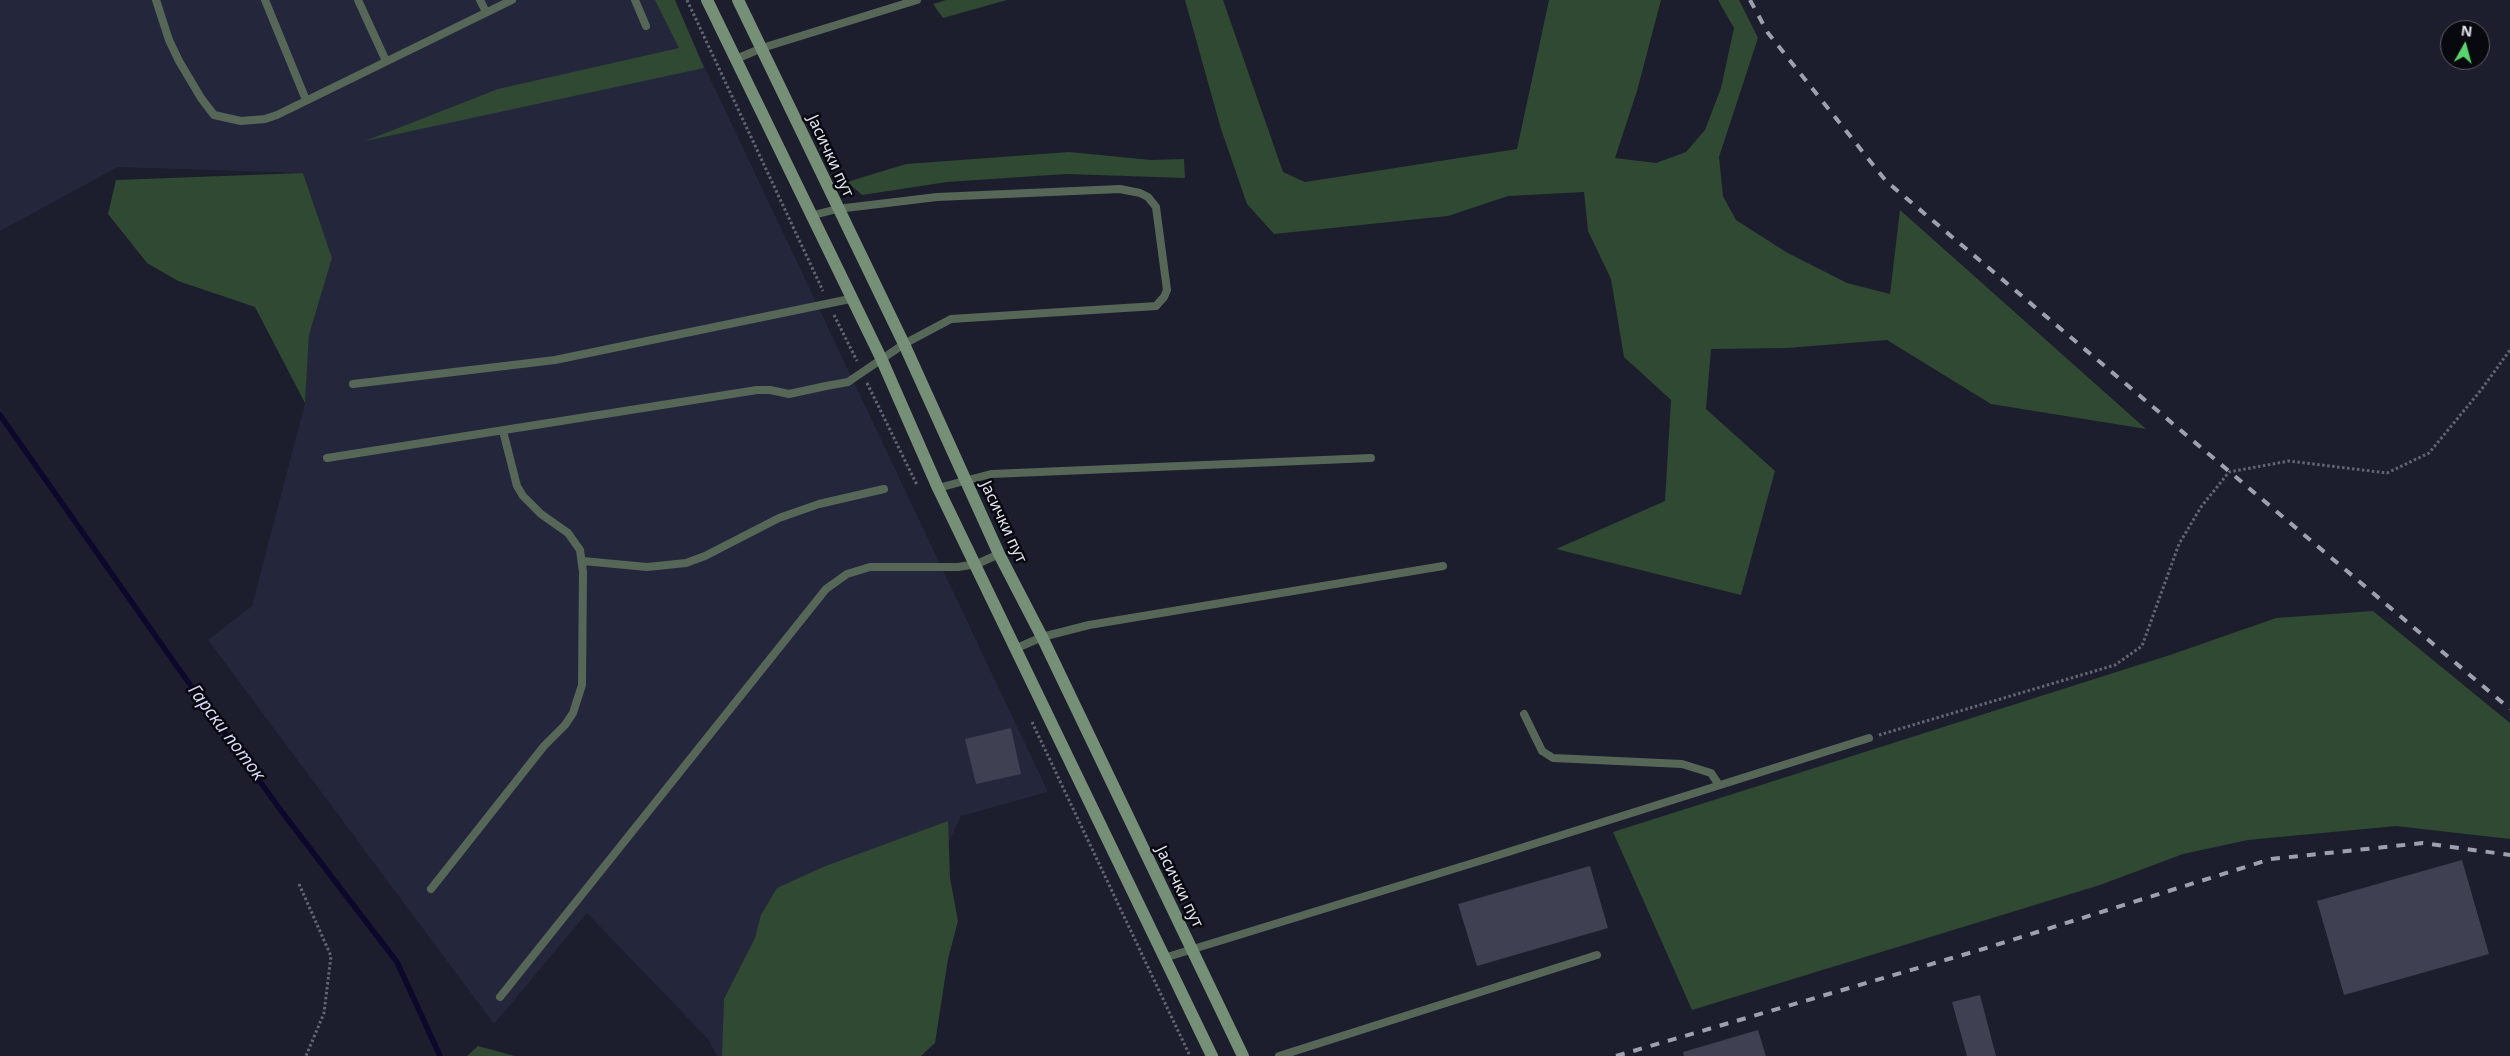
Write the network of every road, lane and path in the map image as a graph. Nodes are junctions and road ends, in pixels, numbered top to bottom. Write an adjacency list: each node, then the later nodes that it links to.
1 (156, 0): 15 (lane)
2 (265, 0): 15 (lane)
3 (358, 0): 14 (lane)
4 (480, 0): 10 (lane)
5 (512, 0): 10 (lane)
6 (635, 0): 11 (lane)
7 (707, 0): 13 (main road)
8 (738, 0): 12 (main road, Јасички пут)
9 (917, 0): 12 (lane)
10 (486, 12): 14 (lane)
11 (646, 26)
12 (762, 48): 13 (lane); 16 (main road, Јасички пут)
13 (736, 59): 17 (main road)
14 (386, 61): 15 (lane)
15 (306, 100)
16 (837, 209): 17 (lane); 19 (main road, Јасички пут); 19 (lane)
17 (810, 216): 18 (main road)
18 (850, 299): 21 (main road); 22 (lane)
19 (904, 344): 21 (lane); 26 (main road, Јасички пут)
20 (2510, 350): 36 (path)
21 (880, 358): 23 (lane); 27 (main road)
22 (353, 384)
23 (503, 431): 24 (lane); 30 (lane)
24 (327, 458)
25 (1371, 458): 26 (lane)
26 (966, 480): 27 (lane); 29 (main road, Јасички пут)
27 (938, 488): 31 (main road)
28 (884, 489): 30 (lane)
29 (999, 554): 31 (lane); 33 (main road, Јасички пут)
30 (583, 561): 39 (lane)
31 (977, 564): 34 (main road); 43 (lane)
32 (1443, 566): 33 (lane)
33 (1042, 637): 34 (lane); 40 (main road, Јасички пут)
34 (1016, 648): 42 (main road)
35 (1524, 714): 37 (lane)
36 (1869, 738): 37 (lane)
37 (1719, 785): 40 (lane)
38 (299, 884): 44 (path)
39 (431, 889)
40 (1192, 950): 42 (lane); 46 (main road, Јасички пут)
41 (1597, 955): 47 (lane)
42 (1164, 958): 45 (main road)
43 (500, 997)
44 (306, 1056)
45 (1212, 1056)
46 (1243, 1056)
47 (1279, 1056)

